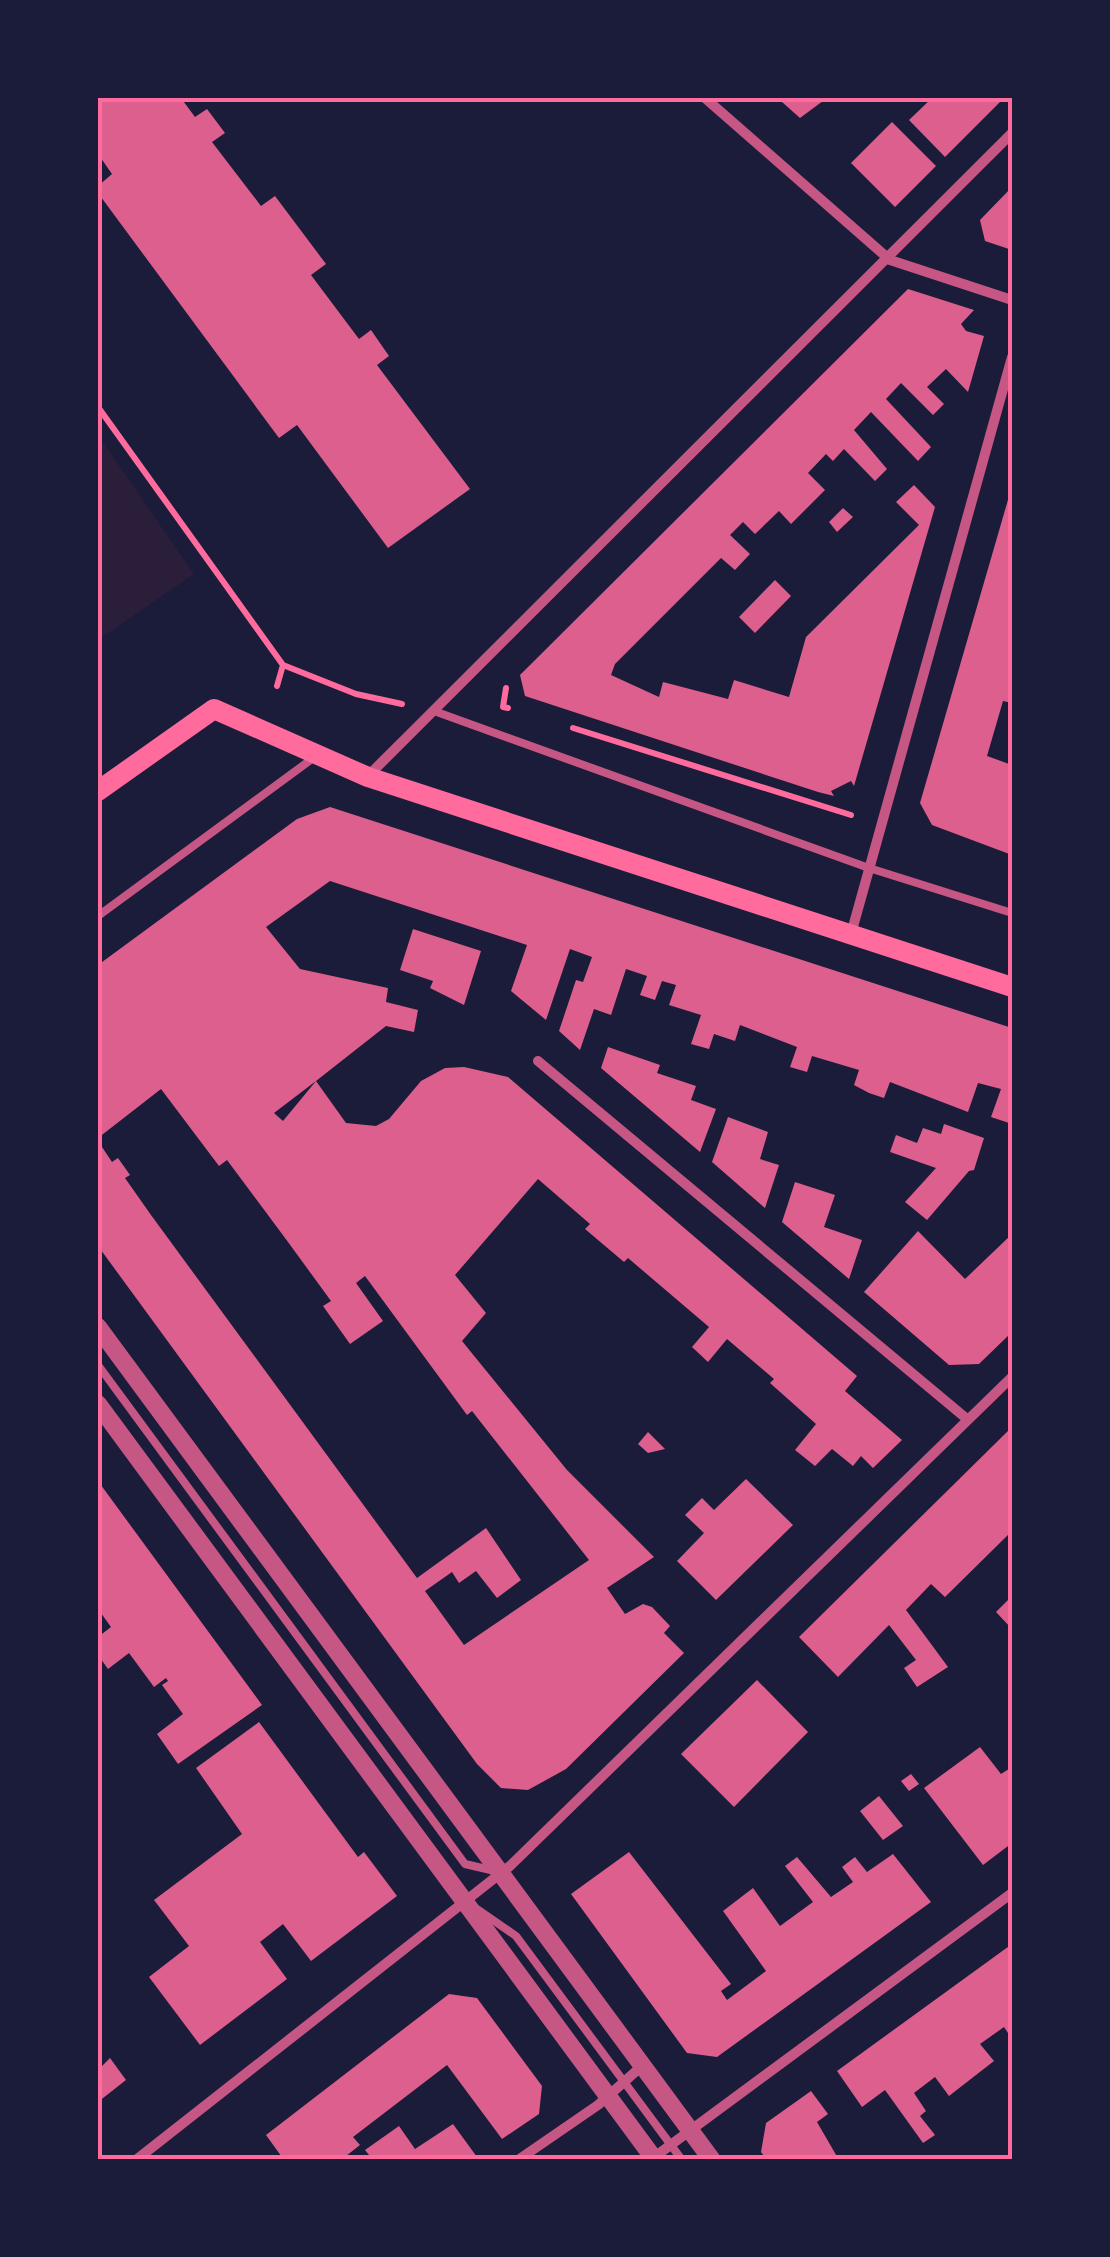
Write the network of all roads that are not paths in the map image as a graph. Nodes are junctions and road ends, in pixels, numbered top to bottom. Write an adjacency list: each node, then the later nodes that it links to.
1 (705, 98): 3 (street)
2 (1012, 133): 3 (street)
3 (890, 260): 4 (street); 6 (street)
4 (1012, 300)
5 (1012, 357): 10 (street)
6 (434, 712): 8 (street); 10 (lane)
7 (317, 756): 8 (main road); 9 (main road); 12 (lane)
8 (368, 777): 13 (main road)
9 (98, 792)
10 (870, 868): 11 (lane); 13 (street)
11 (1012, 913)
12 (98, 916)
13 (851, 934): 14 (main road)
14 (1012, 986)
15 (538, 1061): 20 (street)
16 (98, 1327): 21 (street)
17 (98, 1365): 21 (lane)
18 (1012, 1377): 20 (street)
19 (98, 1404): 23 (street)
20 (967, 1420): 21 (street)
21 (502, 1873): 23 (street); 24 (street)
22 (1012, 1893): 27 (street)
23 (466, 1901): 25 (lane); 26 (street); 30 (street)
24 (643, 2065): 25 (street); 27 (street)
25 (624, 2082): 26 (street); 28 (lane)
26 (610, 2095): 29 (street); 31 (street)
27 (691, 2129): 28 (street); 33 (street)
28 (670, 2144): 29 (street); 32 (lane)
29 (654, 2158)
30 (136, 2160)
31 (518, 2160)
32 (682, 2160)
33 (712, 2160)

